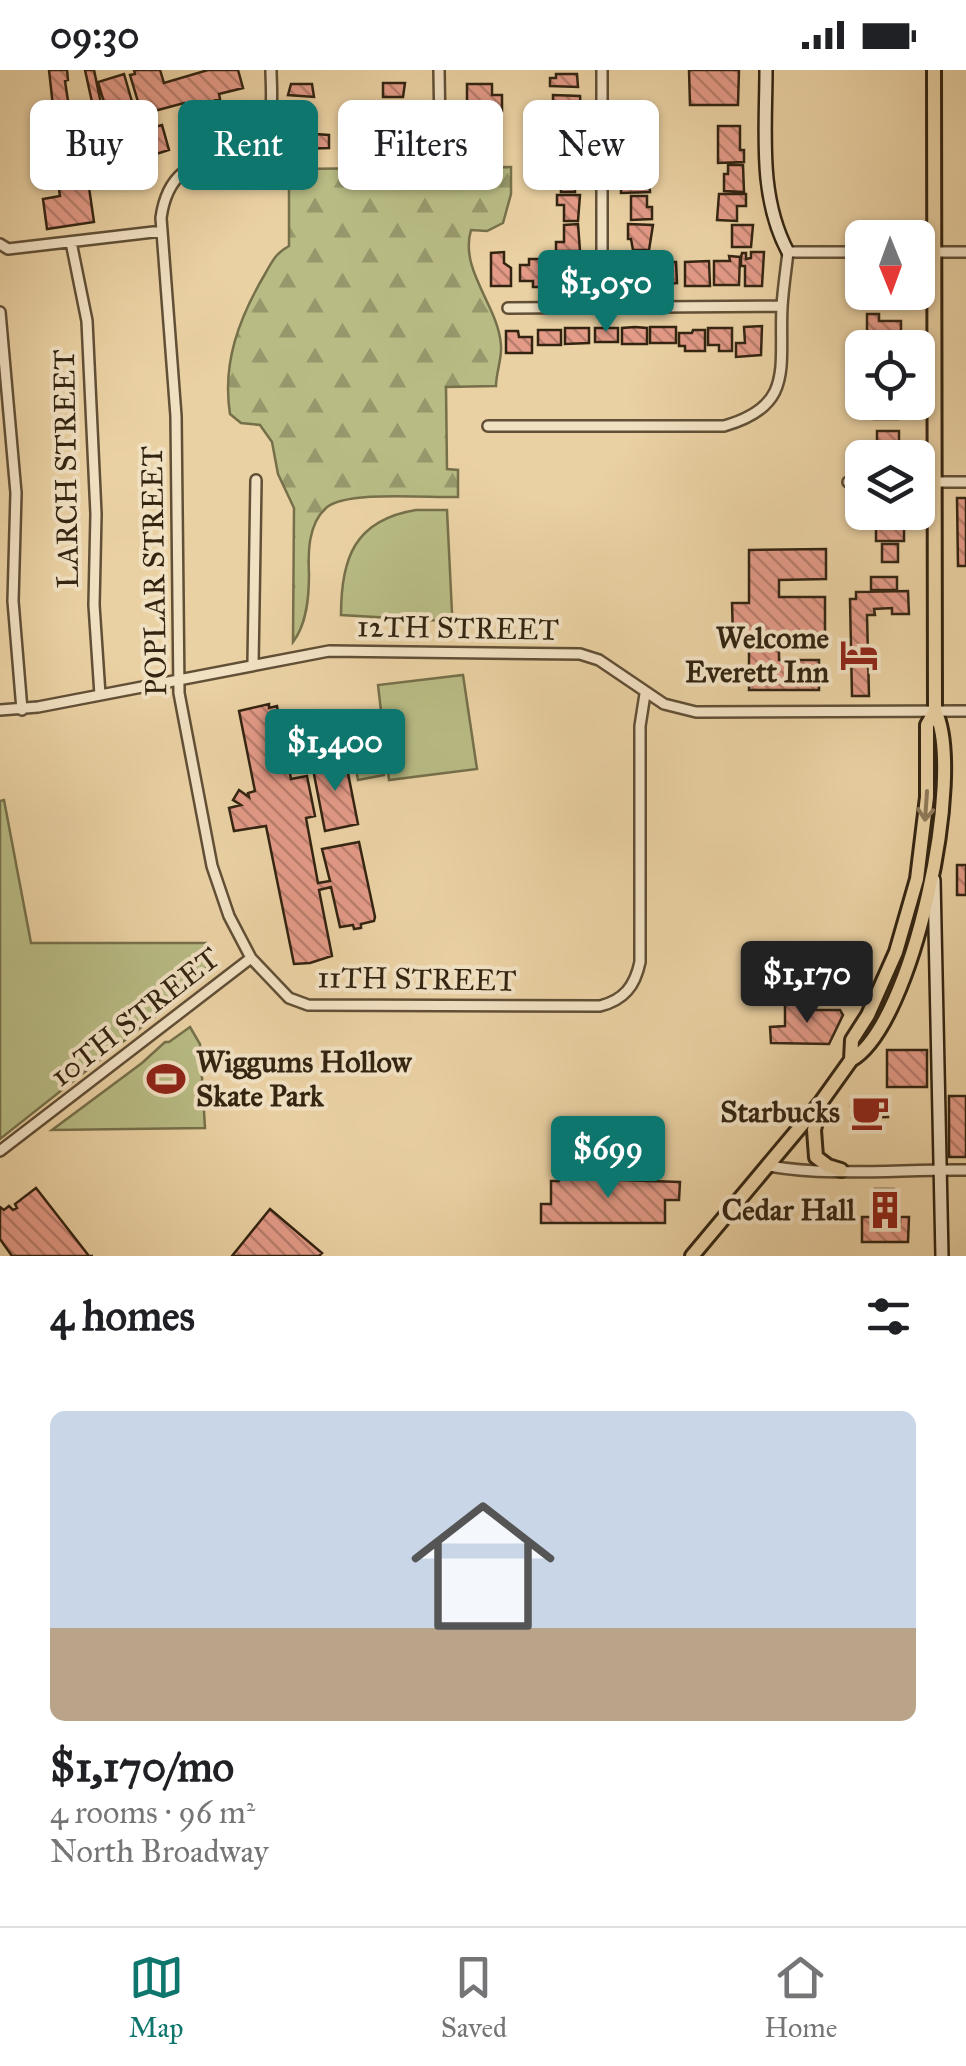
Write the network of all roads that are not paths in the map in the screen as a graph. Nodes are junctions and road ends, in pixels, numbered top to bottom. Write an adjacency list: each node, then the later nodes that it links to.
1 (271, 70): 7 (street)
2 (439, 70): 6 (street)
3 (602, 70): 15 (street)
4 (766, 70): 10 (street)
5 (934, 70): 12 (main road)
6 (439, 100)
7 (162, 231): 8 (street); 25 (street, POPLAR STREET)
8 (71, 242): 9 (street); 27 (street, LARCH STREET)
9 (3, 250)
10 (788, 252): 11 (street); 14 (street)
11 (845, 252)
12 (936, 252): 13 (street); 19 (main road)
13 (966, 252)
14 (782, 306): 15 (street); 18 (street)
15 (602, 307): 16 (street)
16 (508, 308)
17 (0, 312): 29 (street)
18 (488, 426)
19 (934, 440)
20 (256, 480): 24 (street)
21 (935, 482): 22 (street)
22 (966, 482)
23 (934, 530): 30 (main road)
24 (253, 664): 25 (street, 12TH STREET); 26 (street, 12TH STREET)
25 (177, 680): 27 (street, 12TH STREET); 33 (street, POPLAR STREET)
26 (645, 694): 30 (street, 12TH STREET); 33 (street, 11TH STREET)
27 (100, 695): 29 (street, 12TH STREET)
28 (0, 710): 29 (street, 12TH STREET)
29 (22, 710)
30 (935, 711): 31 (street, 12TH STREET); 32 (main road); 34 (main road, one-way to 34)
31 (966, 711)
32 (934, 871): 34 (main road); 39 (street)
33 (251, 958): 36 (street, 10TH STREET)
34 (851, 1060): 35 (main road)
35 (821, 1102): 37 (main road); 38 (main road)
36 (0, 1151)
37 (768, 1166): 38 (street); 41 (main road)
38 (841, 1170): 39 (street)
39 (940, 1170): 40 (street); 42 (street)
40 (966, 1170)
41 (692, 1256)
42 (942, 1256)

